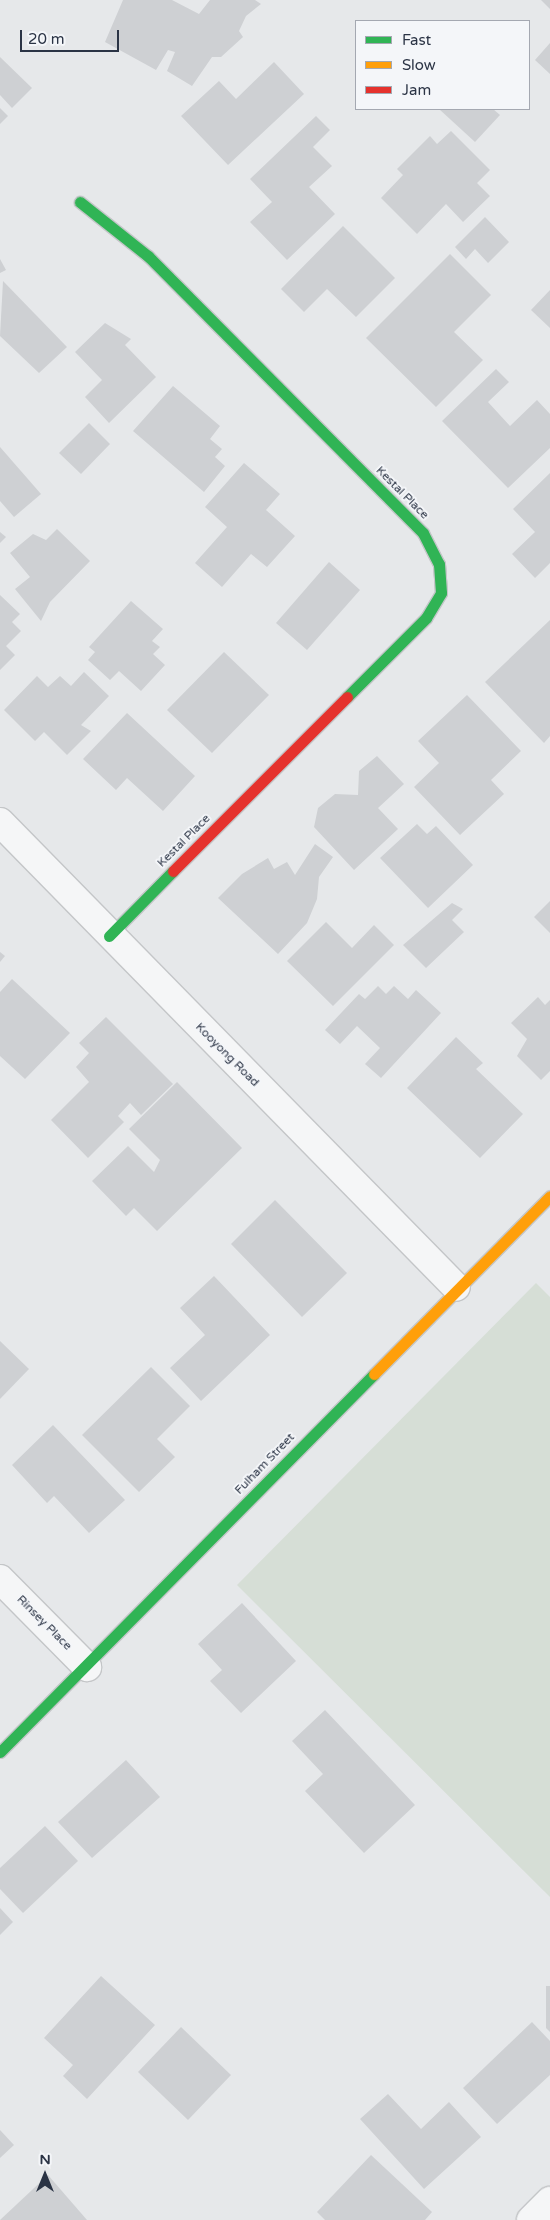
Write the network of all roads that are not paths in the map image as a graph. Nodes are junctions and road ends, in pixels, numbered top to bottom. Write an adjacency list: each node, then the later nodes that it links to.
1 (80, 202): 3 (street, Kestal Place)
2 (0, 822): 3 (street, Kooyong Road)
3 (108, 936): 5 (street, Kooyong Road)
4 (550, 1196): 5 (street, Fulham Street)
5 (456, 1287): 7 (street, Fulham Street)
6 (0, 1579): 7 (street, Rinsey Place)
7 (87, 1667): 8 (street, Fulham Street)
8 (0, 1752)
9 (550, 2201): 10 (street)
10 (531, 2220)

